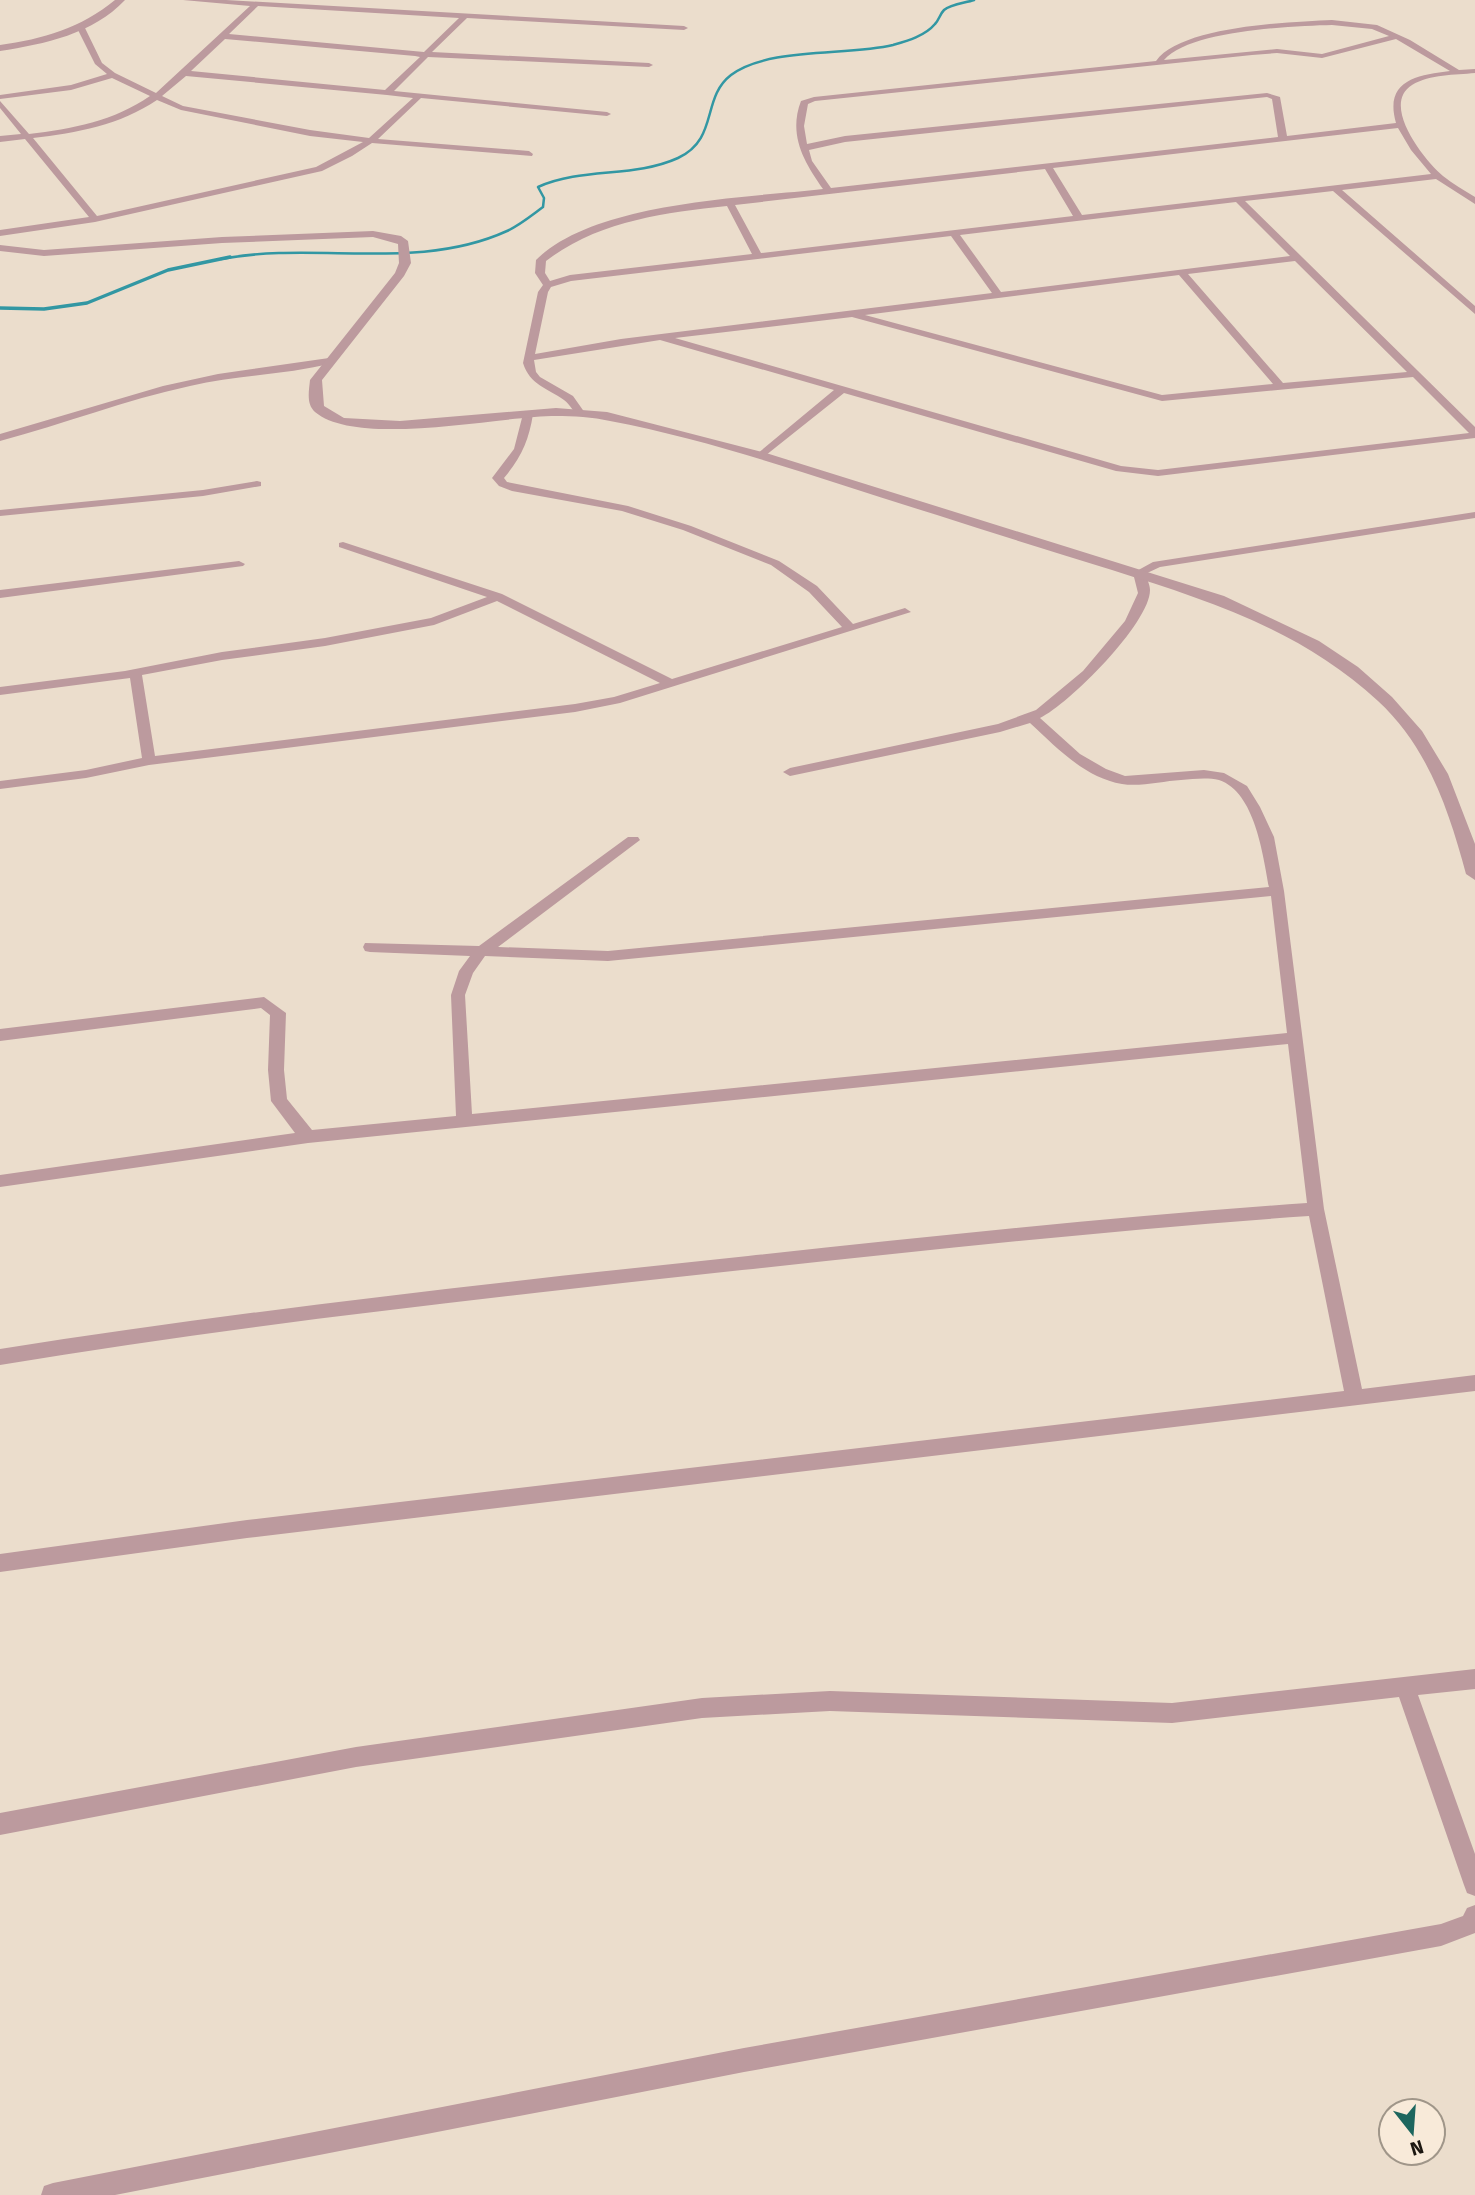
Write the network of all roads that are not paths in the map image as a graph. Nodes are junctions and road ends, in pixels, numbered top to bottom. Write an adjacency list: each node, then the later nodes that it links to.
1 (121, 0): 6 (street)
2 (187, 0): 3 (street)
3 (230, 1): 4 (street)
4 (256, 4): 5 (street); 8 (street)
5 (464, 17): 7 (street); 11 (street)
6 (81, 28): 10 (street); 17 (street)
7 (684, 28)
8 (222, 36): 11 (street); 15 (street)
9 (1394, 37): 12 (street); 12 (street); 16 (street)
10 (0, 48)
11 (424, 55): 13 (street); 18 (street)
12 (1158, 63): 29 (street)
13 (649, 65)
14 (1475, 71): 16 (street)
15 (183, 73): 18 (street); 21 (street)
16 (1459, 73): 24 (street)
17 (112, 75): 20 (street); 21 (street)
18 (387, 93): 19 (street)
19 (419, 96): 23 (street); 28 (street)
20 (0, 97)
21 (157, 97): 25 (street); 28 (street)
22 (0, 103): 25 (street)
23 (607, 114)
24 (1400, 125): 27 (street); 32 (street)
25 (26, 136): 26 (street); 39 (street)
26 (0, 139)
27 (1283, 139): 29 (street); 31 (street)
28 (373, 141): 30 (street); 39 (street)
29 (805, 148): 34 (street)
30 (529, 154)
31 (1048, 167): 34 (street); 38 (street)
32 (1438, 176): 33 (street); 36 (street)
33 (1335, 188): 35 (street); 48 (street)
34 (829, 191): 37 (street)
35 (1238, 199): 38 (street); 44 (street)
36 (1475, 201)
37 (730, 203): 43 (street); 46 (street)
38 (1079, 218): 41 (street)
39 (95, 219): 40 (street)
40 (0, 233)
41 (954, 233): 43 (street); 47 (street)
42 (0, 248): 52 (street)
43 (757, 255): 46 (street)
44 (1295, 258): 45 (street); 53 (street)
45 (1180, 271): 47 (street); 54 (street)
46 (548, 285): 51 (street)
47 (998, 295): 49 (street)
48 (1475, 311)
49 (848, 313): 50 (street); 54 (street)
50 (660, 337): 51 (street); 55 (street)
51 (529, 358): 56 (street)
52 (329, 361): 57 (street); 59 (street)
53 (1414, 374): 54 (street); 58 (street)
54 (1281, 387)
55 (842, 389): 58 (street); 60 (street)
56 (580, 413): 57 (street); 60 (street)
57 (528, 414): 70 (street)
58 (1475, 434)
59 (0, 438)
60 (761, 456): 66 (street)
61 (257, 484): 62 (street)
62 (0, 513)
63 (1475, 515): 66 (street)
64 (343, 545): 68 (street)
65 (240, 564): 67 (street)
66 (1139, 573): 74 (street); 79 (street)
67 (0, 594)
68 (498, 597): 71 (street); 72 (street)
69 (905, 612): 70 (street)
70 (850, 628): 72 (street)
71 (135, 673): 73 (street); 75 (street)
72 (670, 683): 75 (street)
73 (0, 691)
74 (1032, 718): 76 (street); 81 (street)
75 (149, 761): 77 (street)
76 (790, 772)
77 (0, 785)
78 (634, 841): 83 (street)
79 (1471, 843): 80 (street)
80 (1475, 874)
81 (1277, 891): 83 (street); 85 (street)
82 (370, 947): 83 (street)
83 (481, 952): 86 (street)
84 (0, 1035): 87 (street)
85 (1293, 1038): 86 (street); 89 (street)
86 (464, 1124): 87 (street)
87 (308, 1137): 88 (street)
88 (0, 1181)
89 (1317, 1209): 90 (street); 92 (street)
90 (0, 1357)
91 (1475, 1383): 92 (street)
92 (1354, 1396): 93 (street)
93 (0, 1563)
94 (1475, 1679): 95 (street)
95 (1405, 1686): 96 (street); 97 (street)
96 (0, 1824)
97 (1475, 1885)
98 (1475, 1916): 99 (street)
99 (53, 2195)

